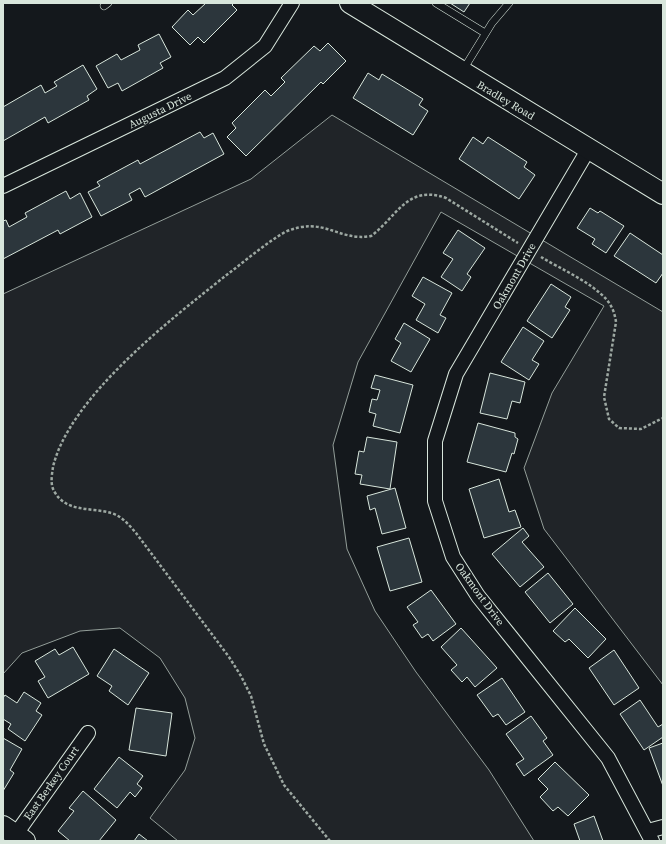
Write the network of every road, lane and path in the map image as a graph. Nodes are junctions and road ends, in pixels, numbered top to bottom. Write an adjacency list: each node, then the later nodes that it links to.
1 (292, 3): 8 (street, Augusta Drive)
2 (350, 3): 6 (street, Bradley Road)
3 (436, 3): 5 (lane)
4 (509, 3): 5 (lane)
5 (485, 33): 6 (lane)
6 (461, 73): 7 (street, Bradley Road)
7 (588, 150): 9 (street, Bradley Road); 10 (street, Oakmont Drive)
8 (3, 186)
9 (663, 194)
10 (529, 250): 11 (path); 15 (street, Oakmont Drive); 16 (path)
11 (663, 418)
12 (88, 732): 14 (street, East Berkey Court)
13 (663, 826): 15 (street)
14 (13, 835)
15 (650, 836)
16 (330, 841)

